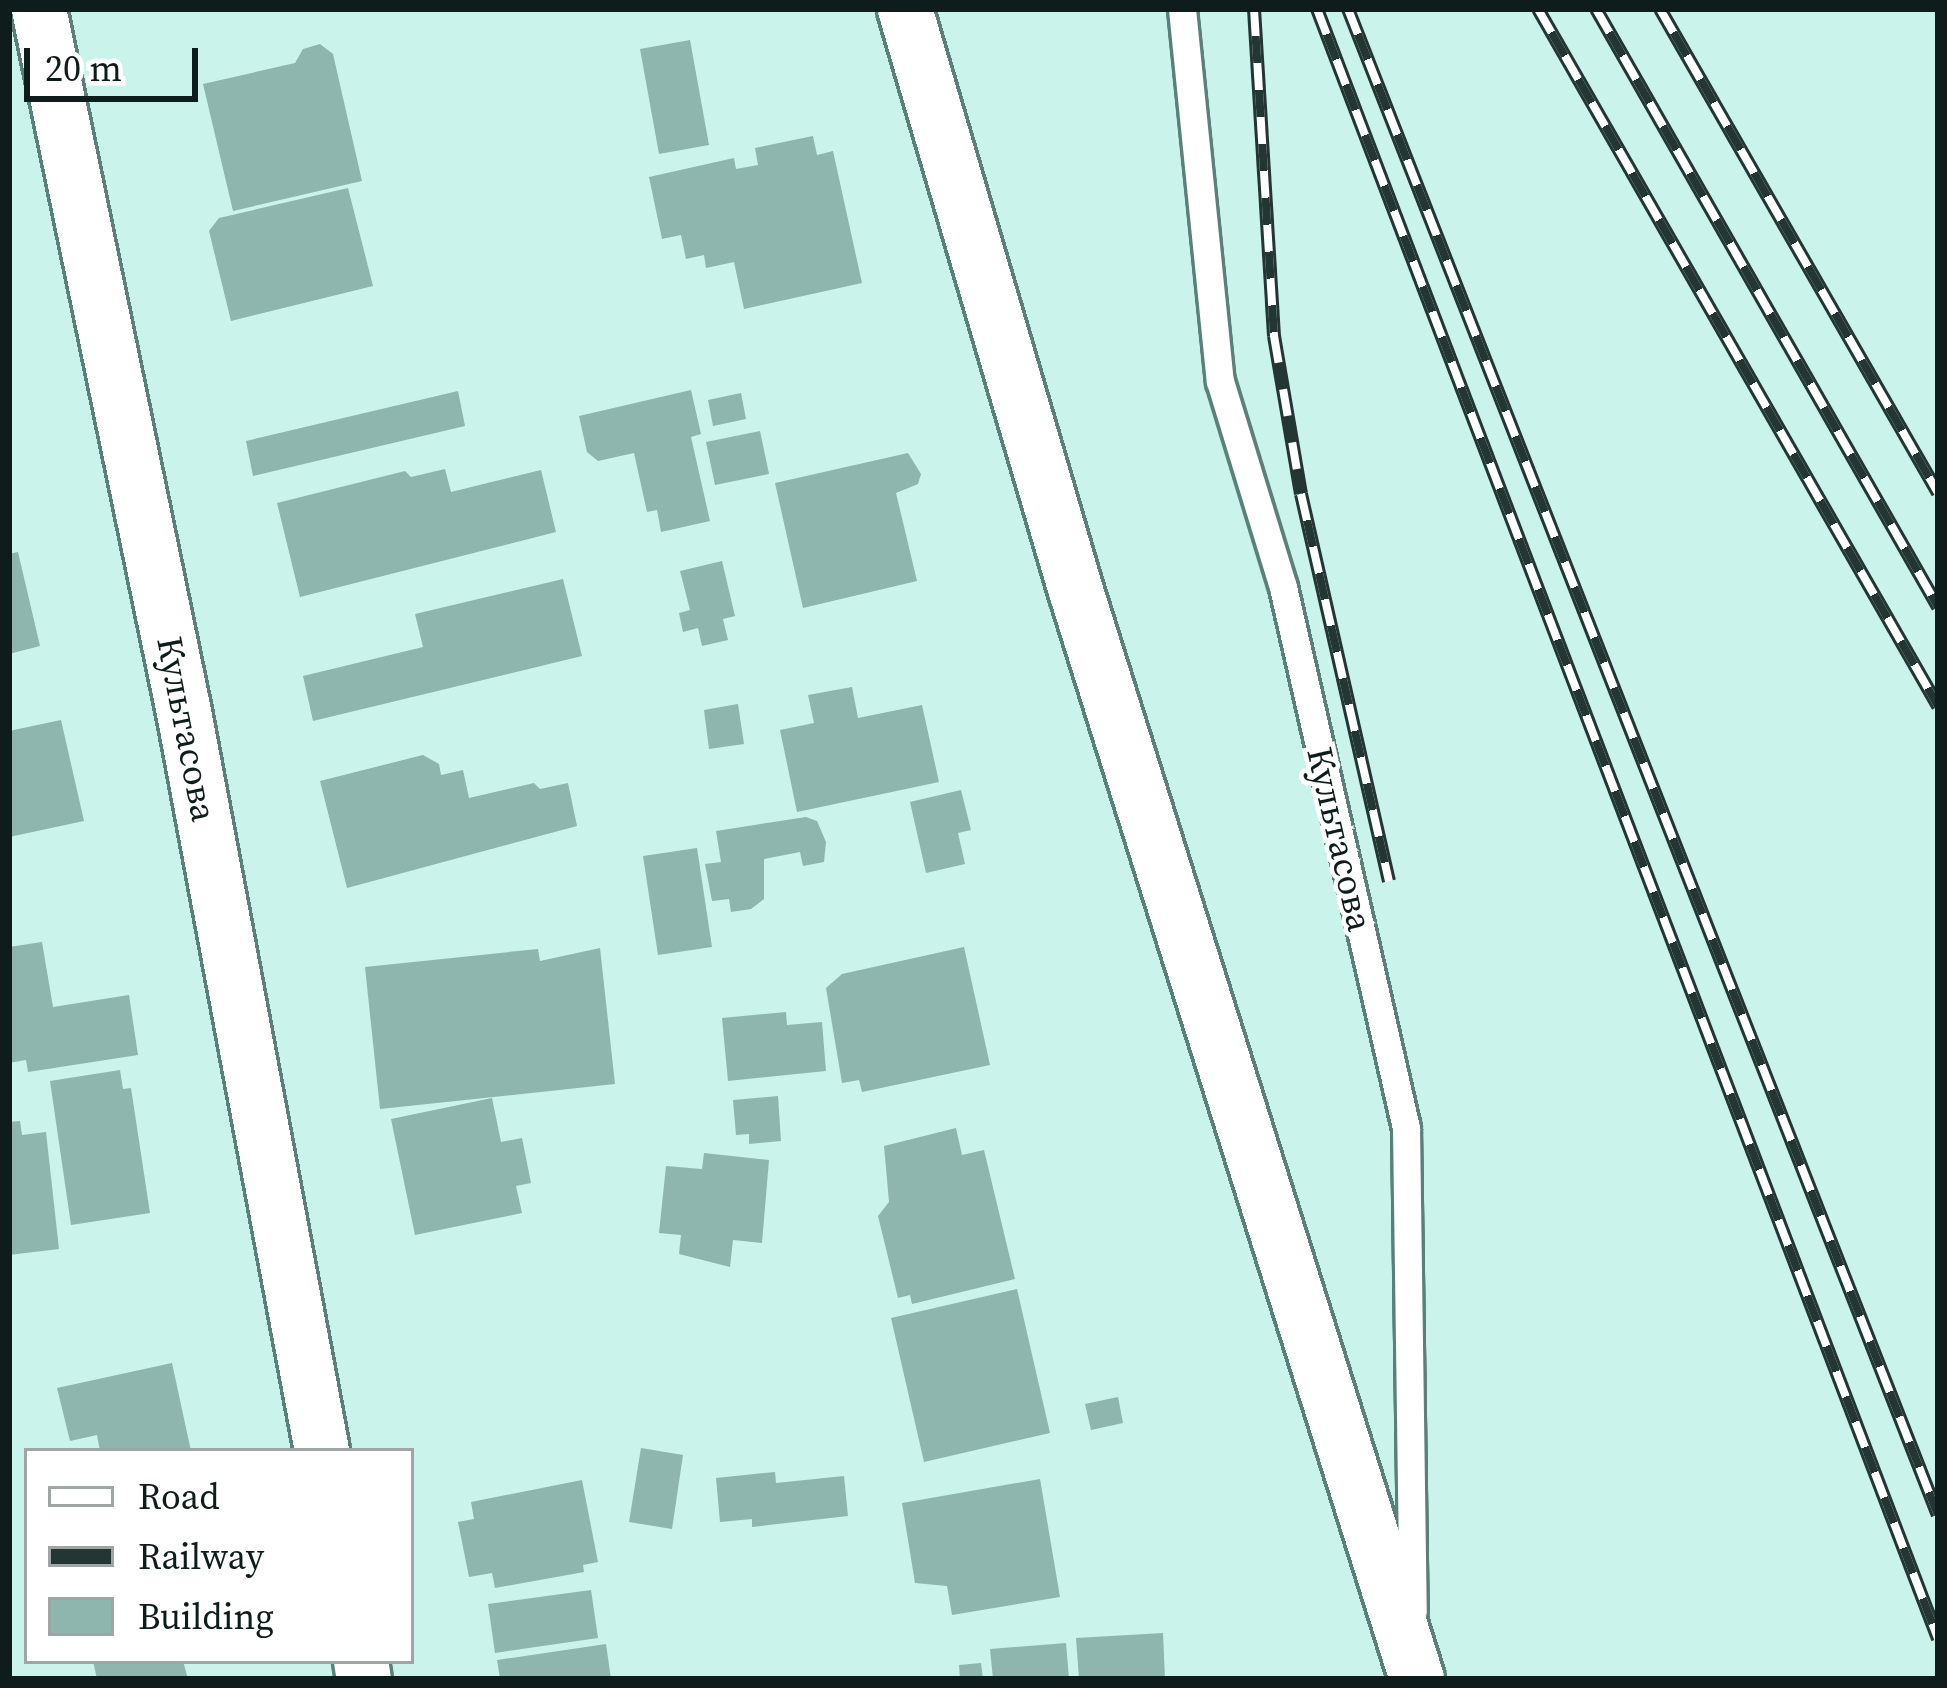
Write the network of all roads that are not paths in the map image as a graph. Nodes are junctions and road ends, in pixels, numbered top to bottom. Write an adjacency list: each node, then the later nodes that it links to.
1 (39, 9): 4 (street, Культасова)
2 (905, 9): 5 (street)
3 (1182, 9): 5 (lane, Культасова)
4 (321, 1448)
5 (1415, 1674)

